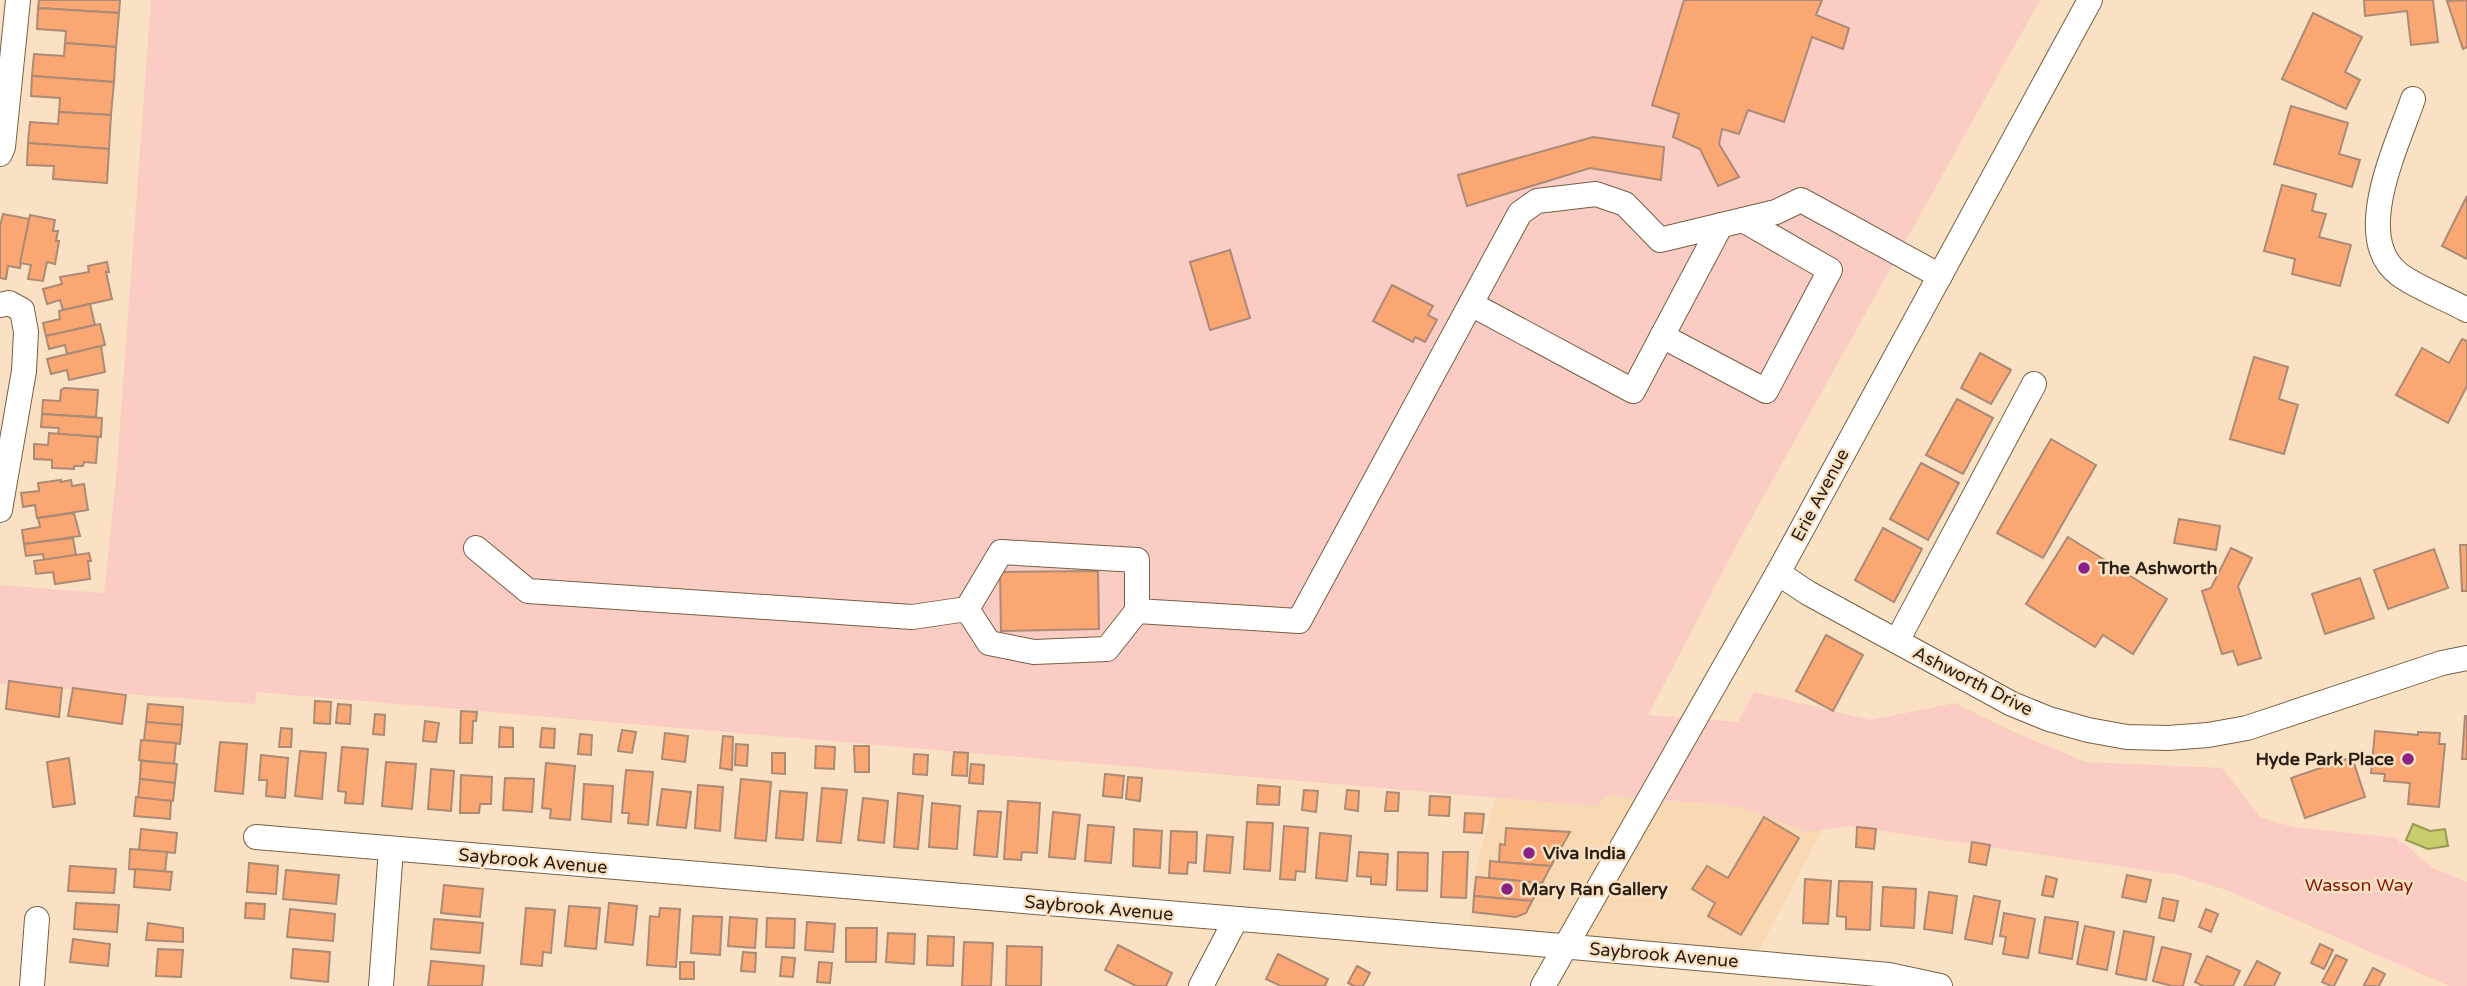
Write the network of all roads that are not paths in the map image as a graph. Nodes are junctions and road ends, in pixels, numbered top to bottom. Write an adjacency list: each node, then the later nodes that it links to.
1 (18, 0): 4 (street)
2 (2090, 0): 6 (street, Erie Avenue)
3 (2413, 99): 9 (street)
4 (0, 154)
5 (1732, 223): 6 (street); 7 (street); 10 (street); 10 (street)
6 (1940, 276): 16 (street, Erie Avenue)
7 (1471, 304): 10 (street); 18 (street)
8 (0, 305): 13 (street)
9 (2467, 310)
10 (1662, 337)
11 (2034, 384): 19 (street)
12 (0, 388): 13 (street)
13 (17, 408): 14 (street)
14 (0, 510)
15 (476, 548): 17 (street)
16 (1778, 573): 19 (street, Ashworth Drive); 25 (street, Erie Avenue)
17 (967, 609): 18 (street); 18 (street)
18 (1137, 611)
19 (1897, 641): 20 (street, Ashworth Drive)
20 (2467, 658)
21 (256, 837): 22 (street, Saybrook Avenue)
22 (391, 849): 24 (street, Saybrook Avenue); 28 (street)
23 (37, 919): 27 (street)
24 (1236, 919): 25 (street, Saybrook Avenue); 29 (street)
25 (1565, 946): 26 (street, Saybrook Avenue); 30 (street, Erie Avenue)
26 (1886, 981): 31 (street, Saybrook Avenue)
27 (32, 986)
28 (380, 986)
29 (1201, 986)
30 (1544, 986)
31 (1940, 986)

